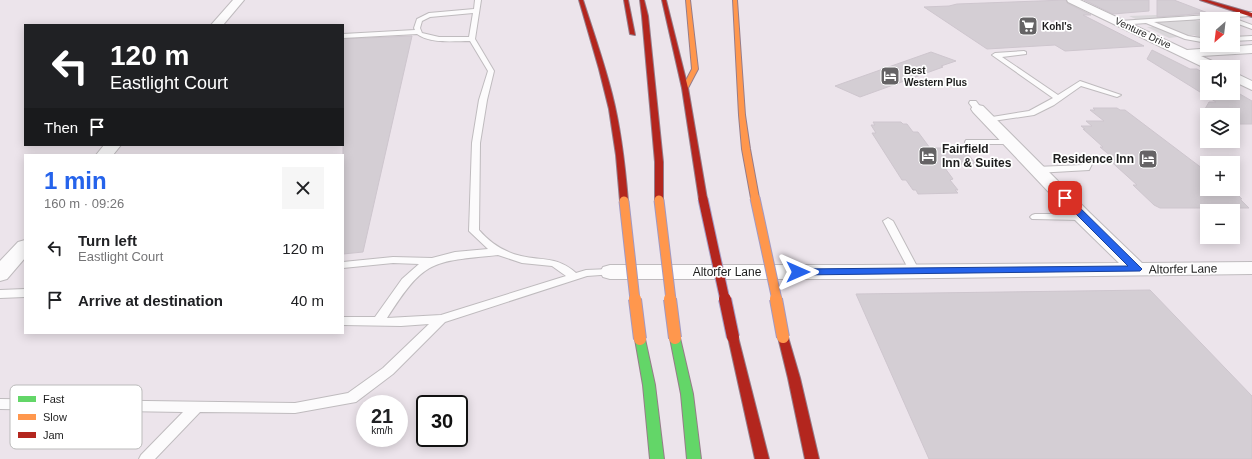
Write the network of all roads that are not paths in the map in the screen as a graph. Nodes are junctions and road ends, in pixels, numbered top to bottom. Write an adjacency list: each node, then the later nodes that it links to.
1 (239, 0): 20 (street)
2 (478, 0): 13 (lane)
3 (581, 0): 70 (main road, bridge)
4 (626, 0): 28 (main road)
5 (642, 0): 45 (main road)
6 (664, 0): 36 (main road)
7 (688, 0): 36 (main road)
8 (735, 0): 73 (main road, bridge)
9 (1072, 0): 18 (street, Venture Drive)
10 (1202, 0): 12 (main road)
11 (1213, 0): 12 (main road)
12 (1222, 5): 15 (main road)
13 (476, 11): 22 (lane); 25 (lane)
14 (1240, 15): 15 (lane)
15 (1252, 15)
16 (1200, 18): 17 (lane)
17 (1147, 21): 18 (lane); 27 (lane)
18 (1120, 23): 31 (street, Venture Drive)
19 (1240, 23): 21 (lane)
20 (218, 24)
21 (1252, 27)
22 (419, 32): 23 (lane); 25 (lane)
23 (344, 36)
24 (1252, 38): 26 (lane)
25 (472, 39): 51 (lane)
26 (1240, 39)
27 (1200, 40)
28 (634, 44)
29 (1252, 49): 31 (street)
30 (1024, 53): 38 (lane)
31 (1186, 53): 32 (street, Venture Drive)
32 (1200, 60)
33 (1240, 80): 35 (street)
34 (642, 85): 45 (main road)
35 (1252, 86)
36 (685, 88): 72 (main road, bridge)
37 (1117, 94): 38 (lane)
38 (1057, 98): 39 (lane)
39 (980, 111): 41 (street)
40 (969, 142): 41 (lane)
41 (1010, 142): 46 (street)
42 (112, 146): 43 (street)
43 (105, 154)
44 (1084, 160): 46 (lane)
45 (659, 162): 71 (main road, bridge)
46 (1036, 170): 48 (street)
47 (1035, 217): 48 (lane)
48 (1084, 217): 56 (street)
49 (888, 221): 58 (lane)
50 (24, 247): 54 (street)
51 (497, 252): 52 (lane); 59 (lane)
52 (432, 261): 53 (lane); 64 (lane)
53 (344, 265)
54 (4, 266)
55 (1252, 268): 56 (street, Altorfer Lane)
56 (1137, 269): 58 (street, Altorfer Lane)
57 (610, 272): 58 (street, Altorfer Lane); 59 (lane)
58 (915, 272)
59 (574, 277): 62 (lane)
60 (24, 293): 61 (lane)
61 (0, 294)
62 (441, 318): 64 (lane); 68 (lane)
63 (344, 321): 64 (lane)
64 (378, 322)
65 (0, 404): 66 (lane)
66 (10, 404)
67 (142, 406): 68 (lane)
68 (196, 407): 69 (lane)
69 (146, 459)
70 (657, 459)
71 (694, 459)
72 (762, 459)
73 (812, 459)

